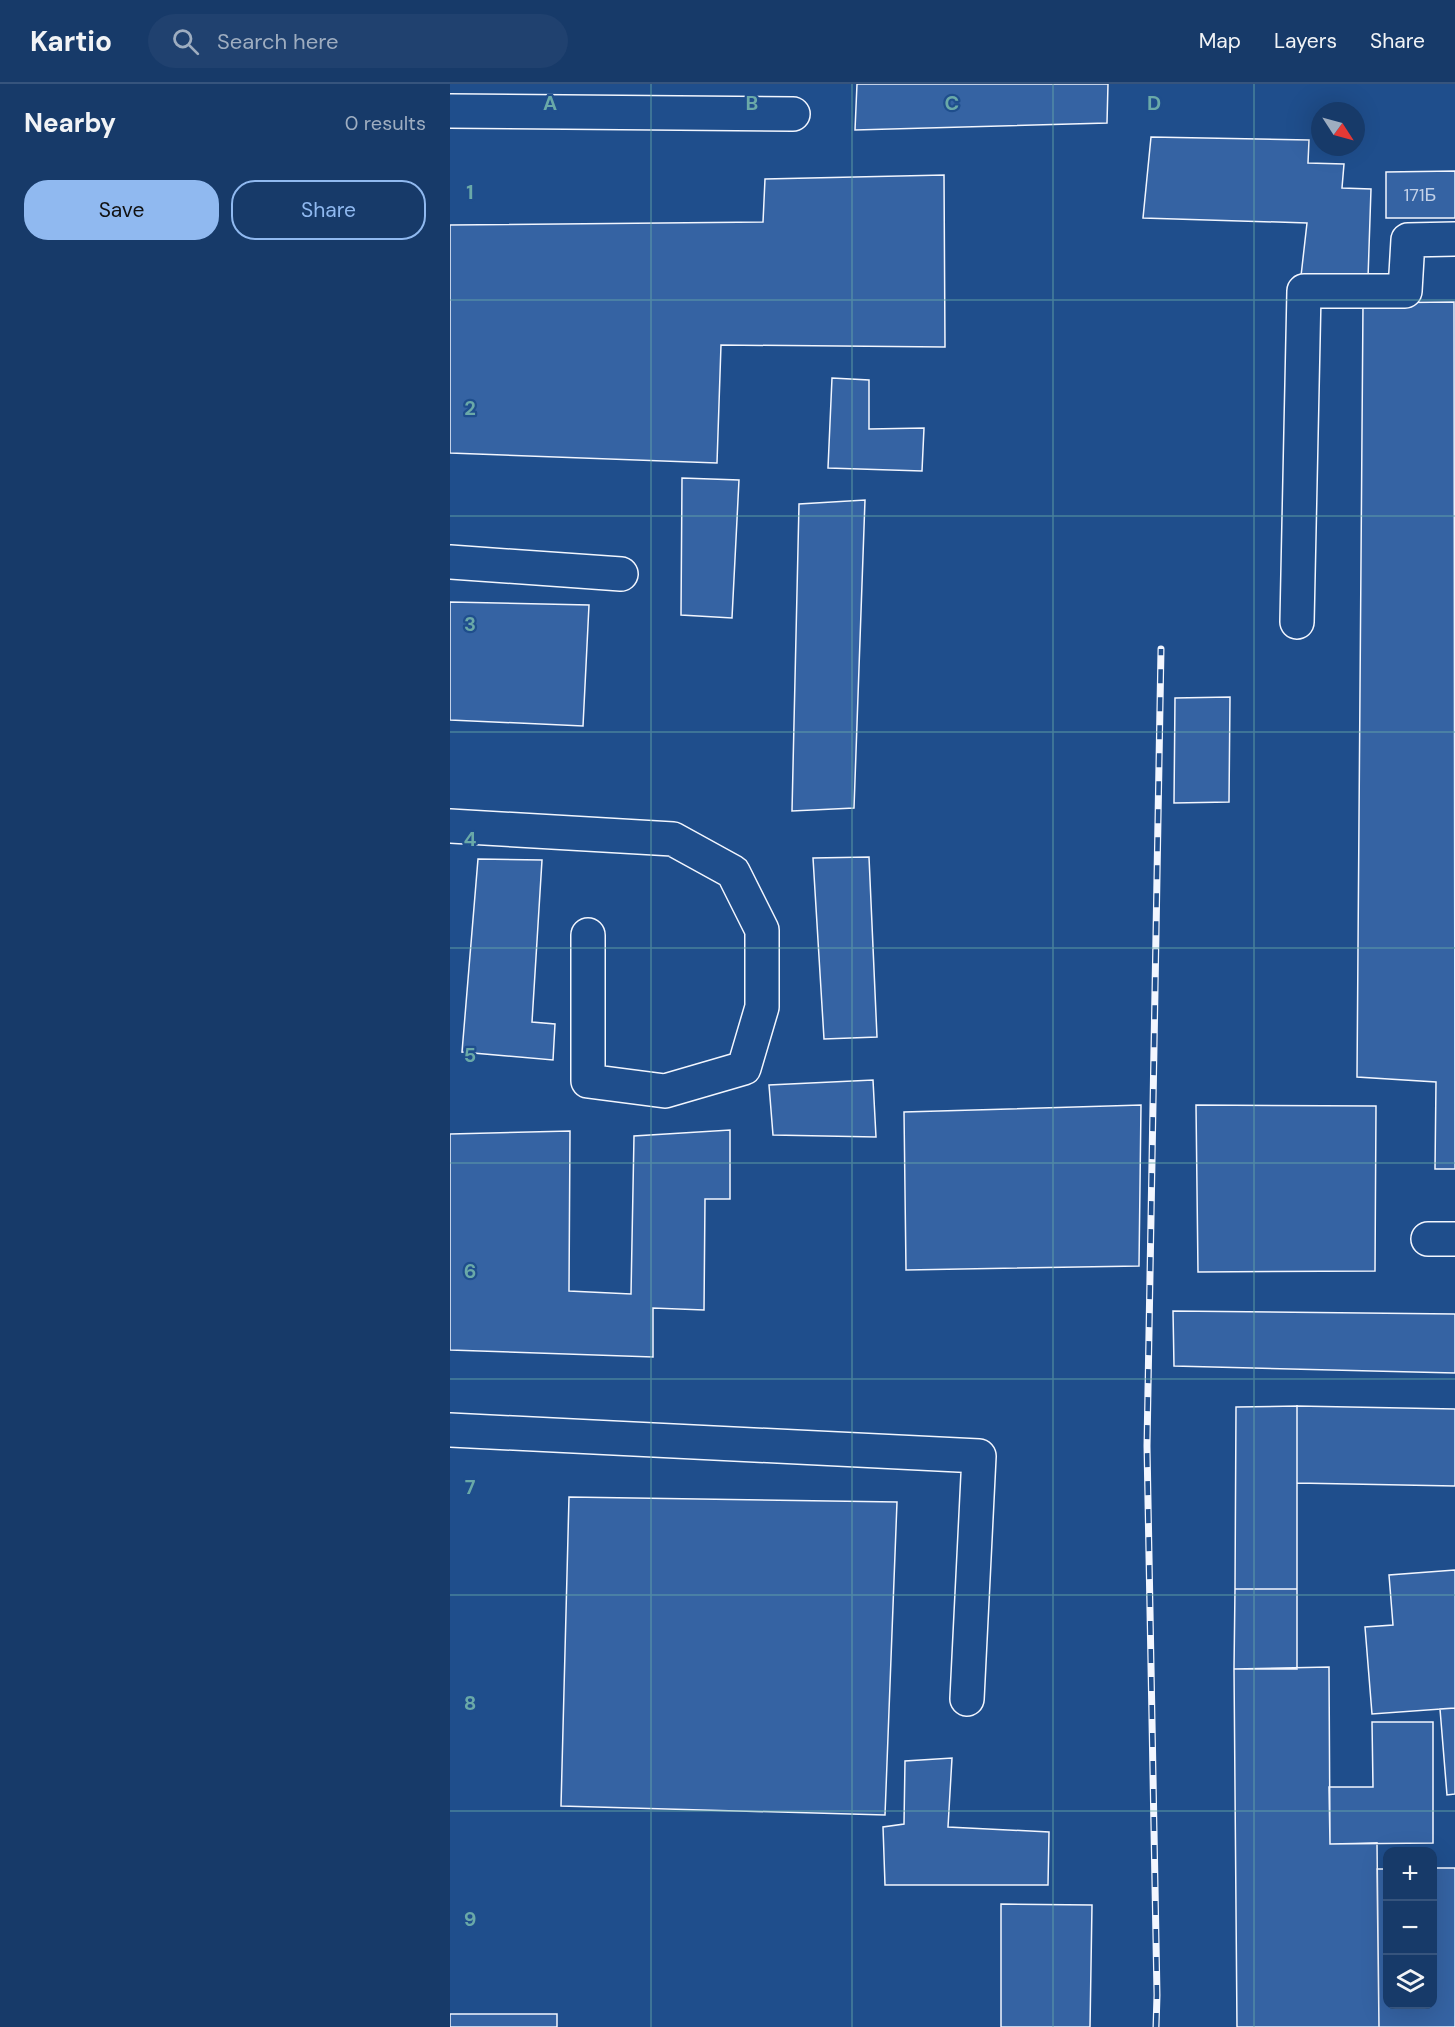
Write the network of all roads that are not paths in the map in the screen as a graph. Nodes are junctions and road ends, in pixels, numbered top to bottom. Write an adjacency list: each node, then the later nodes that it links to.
1 (450, 111): 2 (lane)
2 (793, 114)
3 (1455, 239): 6 (lane)
4 (450, 562): 5 (lane)
5 (621, 574)
6 (1297, 622)
7 (450, 826): 8 (lane)
8 (588, 936)
9 (450, 1430): 10 (lane)
10 (967, 1699)

